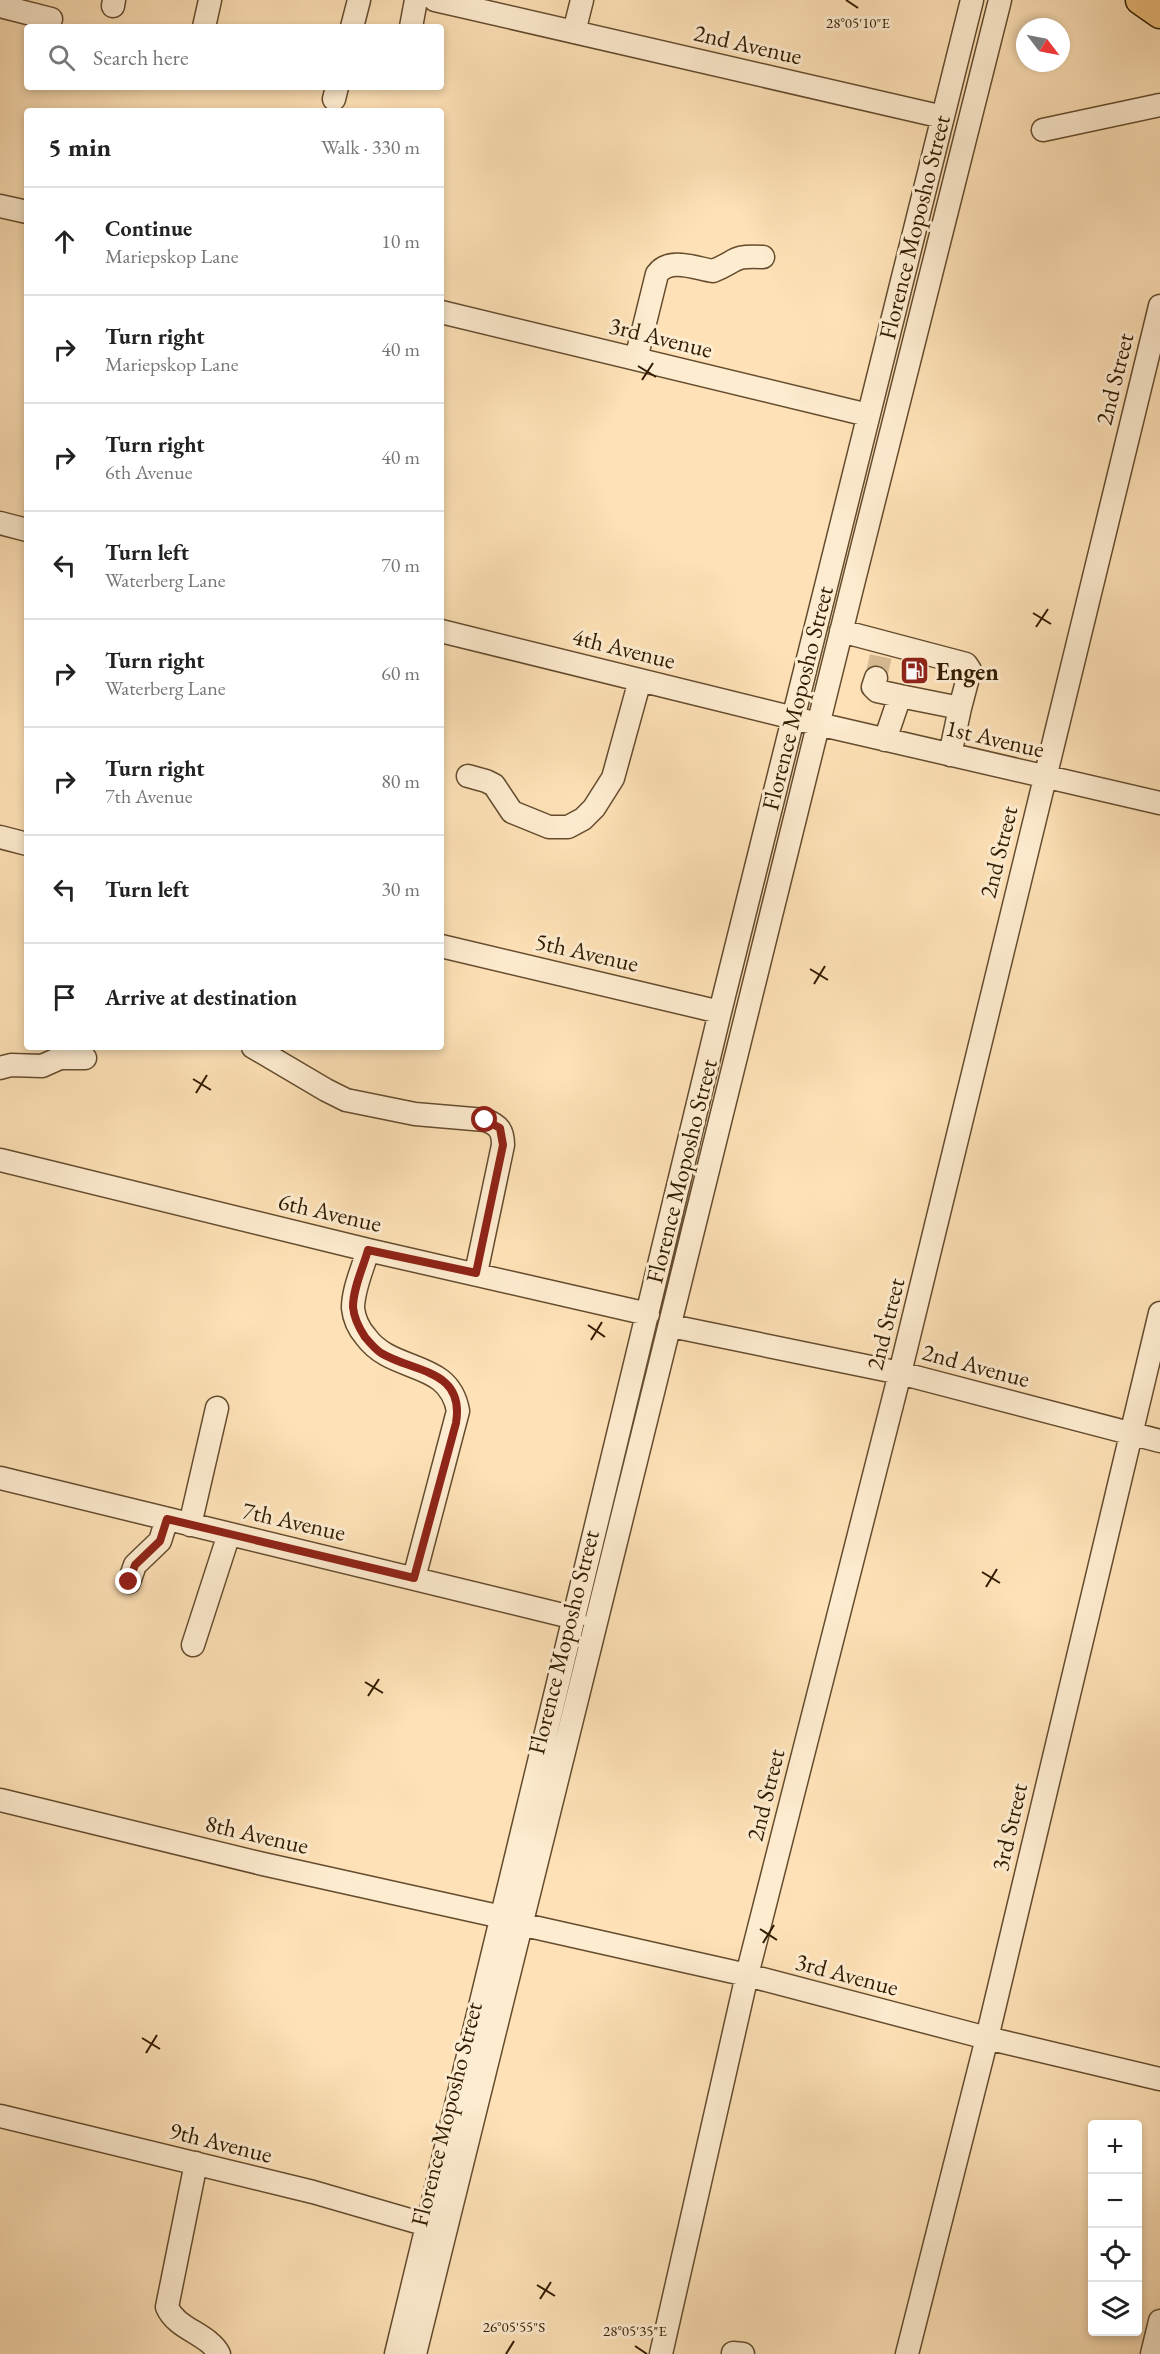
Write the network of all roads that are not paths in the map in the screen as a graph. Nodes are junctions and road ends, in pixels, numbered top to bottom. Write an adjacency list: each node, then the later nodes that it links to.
1 (210, 0): 13 (street)
2 (359, 0): 14 (street)
3 (416, 0): 15 (street)
4 (435, 0): 10 (street, 2nd Avenue)
5 (582, 0): 16 (street)
6 (972, 0): 18 (street, Florence Moposho Street)
7 (999, 0): 29 (street, Florence Moposho Street)
8 (1140, 0): 11 (main road)
9 (0, 6): 12 (street)
10 (511, 8): 16 (street, 2nd Avenue)
11 (1160, 14)
12 (51, 19)
13 (205, 24)
14 (353, 24)
15 (412, 24)
16 (574, 32): 18 (street, 2nd Avenue)
17 (1160, 105): 19 (street)
18 (943, 117): 26 (street, Florence Moposho Street)
19 (1043, 130)
20 (0, 206): 21 (street)
21 (24, 211)
22 (763, 257): 25 (street)
23 (1160, 306): 40 (street, 2nd Street)
24 (444, 313): 25 (street, 3rd Avenue)
25 (636, 359): 26 (street, 3rd Avenue)
26 (868, 415): 35 (street, Florence Moposho Street)
27 (0, 523): 28 (street)
28 (24, 529)
29 (841, 631): 34 (street); 36 (street, Florence Moposho Street)
30 (444, 632): 32 (street, 4th Avenue)
31 (876, 678): 33 (street)
32 (640, 680): 35 (street, 4th Avenue); 39 (street)
33 (900, 696): 34 (street); 37 (street)
34 (960, 708): 38 (street)
35 (794, 717): 36 (street, 4th Avenue); 45 (street, Florence Moposho Street)
36 (818, 724): 37 (street, 1st Avenue); 54 (street, Florence Moposho Street)
37 (885, 740): 38 (street, 1st Avenue)
38 (950, 756): 40 (street, 1st Avenue)
39 (468, 776)
40 (1044, 778): 41 (street, 1st Avenue); 55 (street, 2nd Street)
41 (1160, 803)
42 (0, 837): 43 (street)
43 (24, 843)
44 (444, 947): 45 (street, 5th Avenue)
45 (720, 1012): 53 (street, Florence Moposho Street)
46 (258, 1050): 51 (street)
47 (85, 1058): 48 (street)
48 (0, 1068)
49 (0, 1160): 50 (street, 6th Avenue)
50 (368, 1250): 51 (street, 6th Avenue); 63 (street)
51 (476, 1273): 53 (street, 6th Avenue)
52 (1160, 1312): 57 (street, 3rd Street)
53 (648, 1314): 65 (street, Florence Moposho Street)
54 (671, 1326): 55 (street, 2nd Avenue); 68 (street, Florence Moposho Street)
55 (900, 1373): 57 (street, 2nd Avenue); 69 (street, 2nd Street)
56 (217, 1408): 61 (street)
57 (1132, 1434): 58 (street, 2nd Avenue); 70 (street, 3rd Street)
58 (1160, 1441)
59 (0, 1478): 60 (street, 7th Avenue)
60 (167, 1519): 61 (street, 7th Avenue); 64 (street)
61 (190, 1524): 62 (street, 7th Avenue)
62 (229, 1534): 63 (street, 7th Avenue); 66 (street)
63 (414, 1578): 65 (street, 7th Avenue)
64 (129, 1582)
65 (575, 1618): 68 (street, Florence Moposho Street)
66 (193, 1645)
67 (0, 1800): 68 (street, 8th Avenue)
68 (511, 1920): 69 (street, 3rd Avenue); 74 (street, Florence Moposho Street); 78 (street, Florence Moposho Street)
69 (747, 1975): 70 (street, 3rd Avenue); 79 (street, 2nd Street)
70 (987, 2038): 71 (street, 3rd Avenue); 80 (street, 3rd Street)
71 (1160, 2079)
72 (0, 2116): 73 (street, 9th Avenue)
73 (196, 2163): 74 (street, 9th Avenue); 76 (street)
74 (428, 2225): 77 (street, Florence Moposho Street)
75 (1160, 2322): 81 (street)
76 (219, 2354)
77 (396, 2354)
78 (415, 2354)
79 (661, 2354)
80 (907, 2354)
81 (1152, 2354)

